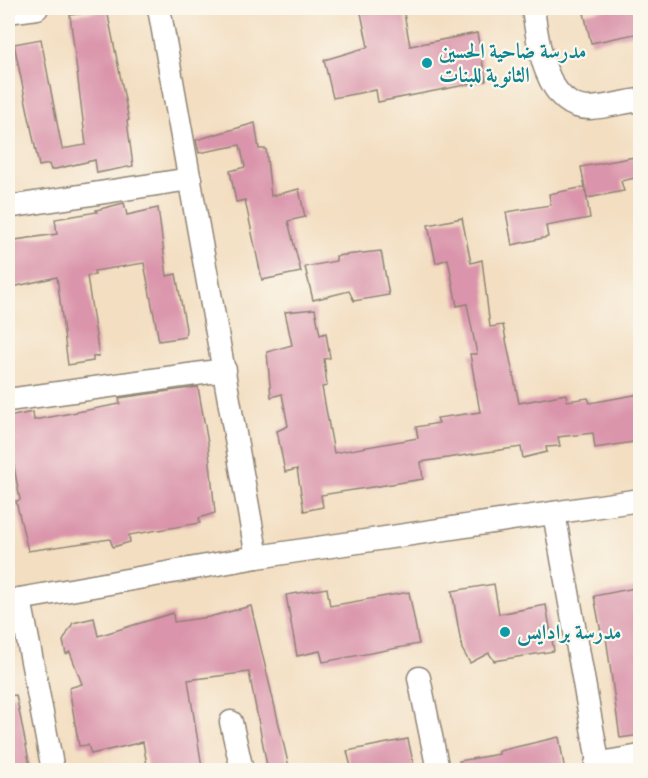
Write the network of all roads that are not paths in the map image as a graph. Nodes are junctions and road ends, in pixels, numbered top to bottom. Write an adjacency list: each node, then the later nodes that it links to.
1 (37, 8): 4 (street)
2 (159, 8): 6 (street)
3 (533, 8): 5 (street)
4 (8, 12)
5 (640, 100)
6 (190, 179): 7 (street); 8 (street)
7 (8, 207)
8 (225, 370): 9 (street); 12 (street)
9 (8, 400)
10 (640, 500): 11 (street)
11 (554, 513): 12 (street); 17 (street)
12 (257, 557): 13 (street)
13 (14, 600): 18 (street)
14 (419, 678): 20 (street)
15 (231, 722): 19 (street)
16 (640, 756): 17 (street)
17 (596, 767)
18 (53, 771)
19 (242, 771)
20 (438, 771)

